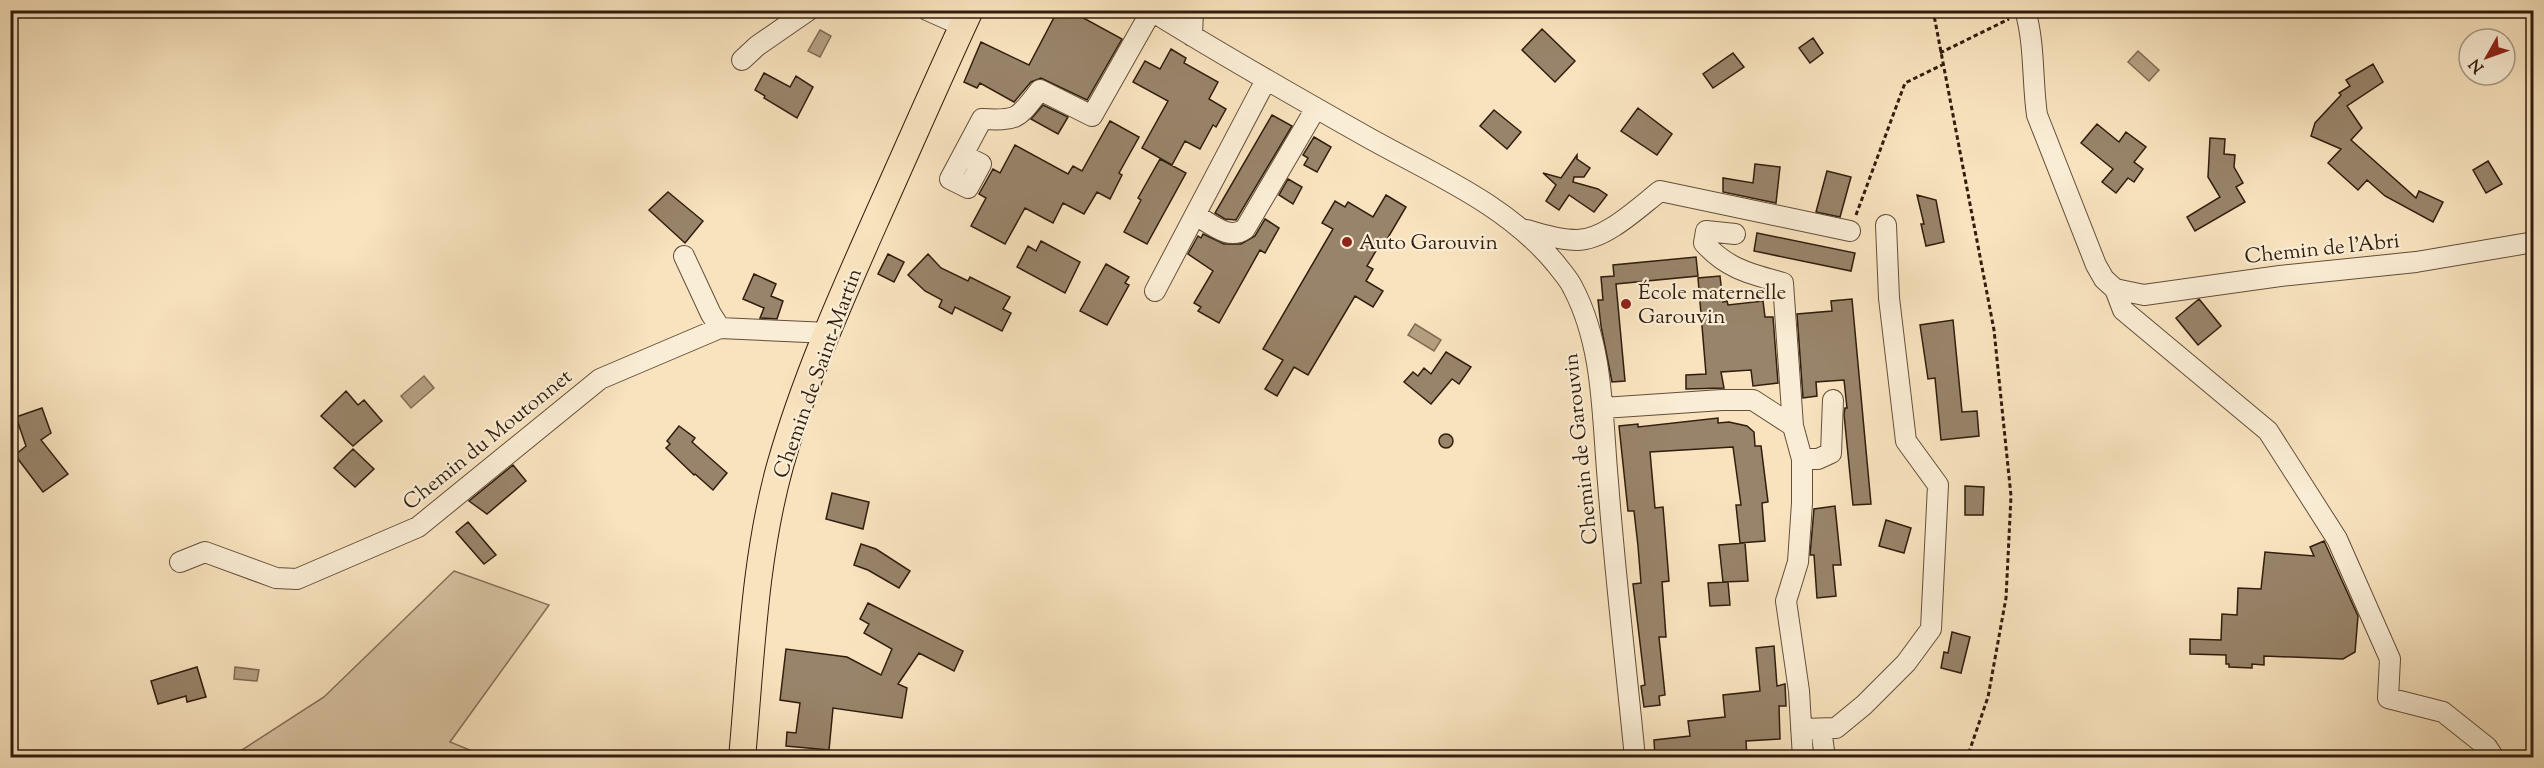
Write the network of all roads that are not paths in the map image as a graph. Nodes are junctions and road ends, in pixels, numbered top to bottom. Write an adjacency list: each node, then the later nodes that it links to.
1 (809, 10): 8 (street)
2 (927, 10): 6 (street)
3 (1193, 10): 7 (street)
4 (1151, 11): 7 (street, Chemin de Garouvin); 11 (street)
5 (2025, 11): 19 (street)
6 (966, 18): 22 (main road, Chemin de Saint-Martin)
7 (1192, 36): 9 (street, Chemin de Garouvin)
8 (742, 60)
9 (1266, 80): 10 (street, Chemin de Garouvin); 12 (street)
10 (1316, 108): 12 (street); 14 (street, Chemin de Garouvin)
11 (963, 155)
12 (1195, 214): 20 (street)
13 (1886, 225): 29 (street)
14 (1522, 228): 15 (street); 24 (street, Chemin de Garouvin)
15 (1850, 231)
16 (1735, 234): 25 (street)
17 (2534, 242): 19 (street, Chemin de l'Abri)
18 (684, 255): 21 (street)
19 (2115, 289): 34 (street)
20 (1155, 291)
21 (720, 328): 22 (street, Chemin du Moutonnet); 27 (street, Chemin du Moutonnet)
22 (829, 333): 30 (main road, Chemin de Saint-Martin)
23 (1833, 400): 26 (street)
24 (1603, 408): 25 (street); 31 (street, Chemin de Garouvin)
25 (1793, 426): 26 (street)
26 (1802, 459): 28 (street)
27 (180, 562)
28 (1800, 729): 29 (street); 32 (street)
29 (1821, 729): 33 (street)
30 (742, 758)
31 (1635, 758)
32 (1803, 758)
33 (1825, 758)
34 (2493, 758)

